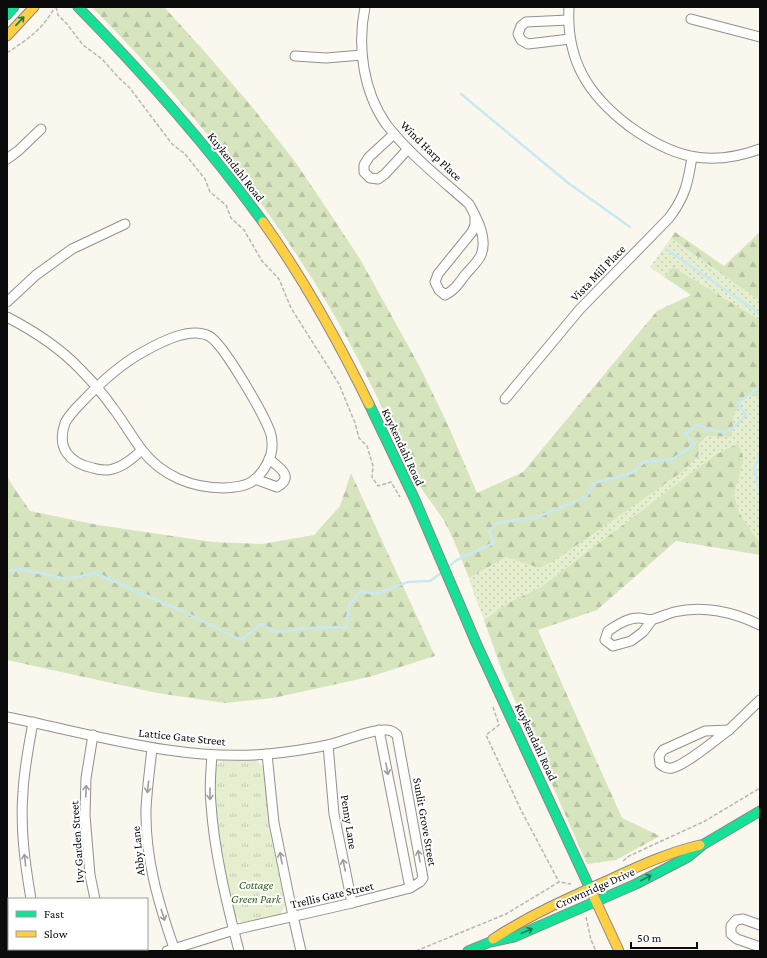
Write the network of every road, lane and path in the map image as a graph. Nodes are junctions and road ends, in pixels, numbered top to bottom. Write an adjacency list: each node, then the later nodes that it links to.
1 (14, 7): 7 (main road)
2 (34, 7): 10 (main road, one-way to 2)
3 (56, 7): 13 (path); 31 (path)
4 (78, 7): 49 (main road, Kuykendahl Road)
5 (365, 7): 14 (street, Wind Harp Place)
6 (569, 7): 9 (street)
7 (7, 15)
8 (690, 19): 11 (street)
9 (568, 20): 12 (street); 12 (street)
10 (7, 36)
11 (760, 37)
12 (570, 40): 20 (street)
13 (7, 53)
14 (362, 55): 15 (street); 17 (street, Wind Harp Place)
15 (295, 56)
16 (41, 129): 21 (street)
17 (394, 134): 18 (street, Wind Harp Place); 18 (street)
18 (408, 149): 22 (street, Wind Harp Place)
19 (760, 150): 20 (street)
20 (692, 157): 27 (street, Vista Mill Place)
21 (7, 159)
22 (475, 215): 22 (street, Wind Harp Place)
23 (125, 224): 24 (street)
24 (7, 302)
25 (7, 317): 26 (street)
26 (96, 387): 28 (street); 28 (street); 29 (street)
27 (505, 399)
28 (142, 450): 30 (street)
29 (269, 460): 30 (street); 30 (street)
30 (255, 479)
31 (402, 500)
32 (652, 620): 32 (street); 33 (street)
33 (760, 625)
34 (760, 700): 39 (street)
35 (492, 704): 47 (path)
36 (7, 717): 37 (street, Lattice Gate Street)
37 (33, 722): 40 (street, Lattice Gate Street); 50 (street, one-way to 37)
38 (379, 730): 41 (street, Lattice Gate Street); 48 (street, one-way to 48); 48 (street, Sunlit Grove Street, one-way to 38)
39 (729, 730): 39 (street)
40 (93, 735): 42 (street, Lattice Gate Street); 51 (street, Ivy Garden Street, one-way to 40)
41 (328, 745): 43 (street, Lattice Gate Street); 53 (street, Penny Lane, one-way to 41)
42 (152, 748): 44 (street, Lattice Gate Street); 59 (street, Abby Lane, one-way to 59)
43 (267, 754): 44 (street, Lattice Gate Street); 54 (street, one-way to 43)
44 (212, 755): 56 (street, one-way to 56)
45 (760, 810): 46 (main road, Crownridge Drive)
46 (704, 844): 49 (main road, Crownridge Drive); 52 (main road, Crownridge Drive, one-way to 46)
47 (559, 882)
48 (410, 888): 53 (street, Trellis Gate Street)
49 (590, 888): 52 (main road, Kuykendahl Road); 57 (main road, Crownridge Drive)
50 (31, 898)
51 (95, 898)
52 (596, 901): 57 (main road, Crownridge Drive, one-way to 52); 63 (main road, Kuykendahl Road)
53 (352, 903): 54 (street, Trellis Gate Street)
54 (293, 916): 56 (street, Trellis Gate Street); 61 (street)
55 (760, 925): 58 (street)
56 (234, 930): 59 (street, Trellis Gate Street); 60 (street)
57 (490, 942): 62 (main road, Crownridge Drive)
58 (760, 947)
59 (171, 950)
60 (238, 951)
61 (301, 951)
62 (468, 951)
63 (619, 951)

